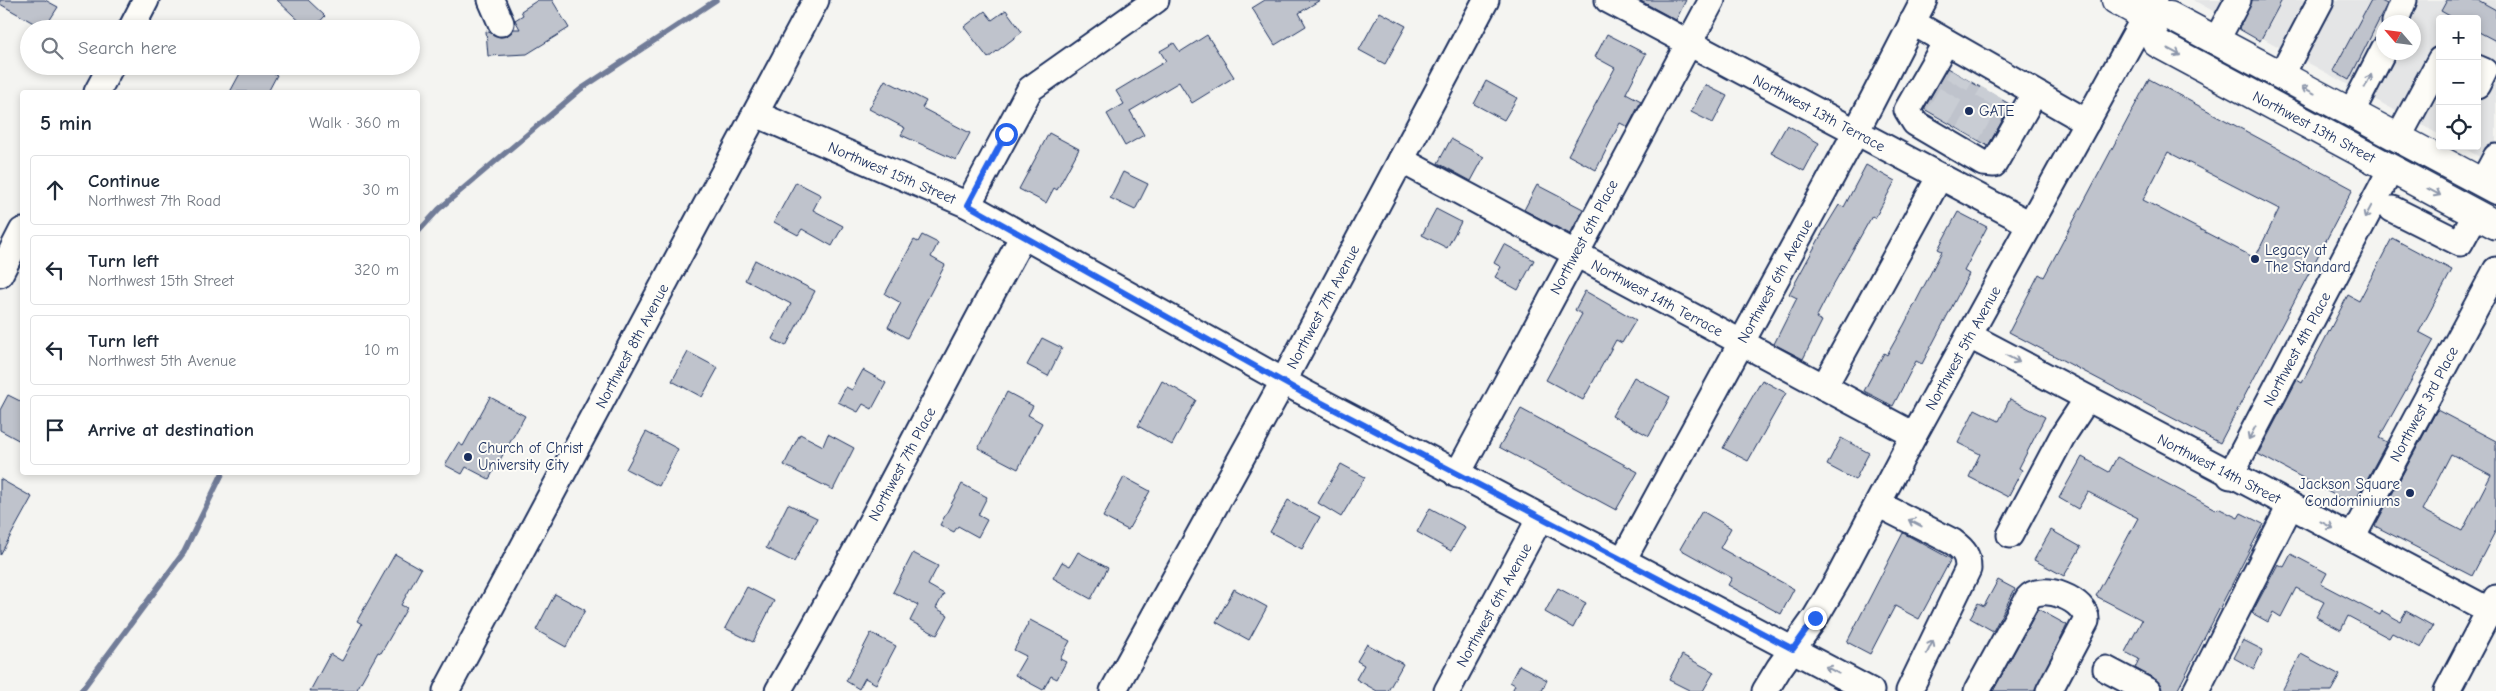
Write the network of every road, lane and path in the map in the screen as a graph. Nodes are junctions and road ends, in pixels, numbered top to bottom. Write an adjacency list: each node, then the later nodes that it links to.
1 (146, 0): 15 (street)
2 (491, 0): 17 (street)
3 (816, 0): 28 (street, Northwest 8th Avenue)
4 (1156, 0): 38 (street)
5 (1485, 0): 34 (street, Northwest 7th Avenue)
6 (1608, 0): 20 (street, Northwest 13th Terrace)
7 (1712, 0): 20 (street, Northwest 6th Place)
8 (1924, 0): 16 (street, Northwest 6th Avenue)
9 (2116, 0): 13 (main road, Northwest 13th Street)
10 (2238, 0): 18 (street)
11 (2321, 0): 24 (street)
12 (2404, 0): 14 (street)
13 (2150, 8): 18 (main road, Northwest 13th Street); 29 (street, Northwest 5th Avenue); 35 (main road, Northwest 13th Street, one-way to 35)
14 (2398, 15)
15 (136, 20)
16 (1912, 22): 19 (street); 30 (street, Northwest 6th Avenue)
17 (500, 23)
18 (2216, 41): 24 (main road, Northwest 13th Street)
19 (1946, 42): 26 (street); 26 (street)
20 (1688, 44): 30 (street, Northwest 13th Terrace); 44 (street, Northwest 6th Place)
21 (2378, 60): 27 (street, one-way to 21)
22 (2436, 67): 31 (street)
23 (105, 75): 25 (street)
24 (2281, 76): 27 (main road, Northwest 13th Street, one-way to 24)
25 (97, 90)
26 (2034, 94): 29 (street)
27 (2351, 113): 31 (main road, Northwest 13th Street)
28 (756, 114): 38 (street, Northwest 15th Street); 64 (street, Northwest 8th Avenue)
29 (2087, 122): 41 (street, Northwest 5th Avenue)
30 (1856, 132): 36 (street, Northwest 13th Terrace); 48 (street, Northwest 6th Avenue)
31 (2398, 138): 32 (main road, Northwest 13th Street)
32 (2442, 153): 37 (main road, Northwest 13th Street)
33 (2496, 157): 37 (street)
34 (1400, 160): 44 (street, Northwest 14th Terrace); 49 (street, Northwest 7th Avenue)
35 (2391, 169): 40 (main road, Northwest 13th Street, one-way to 40); 54 (street, Northwest 4th Place, one-way to 54)
36 (1940, 176): 41 (street, Northwest 13th Terrace); 50 (street)
37 (2489, 187)
38 (968, 205): 43 (street, Northwest 15th Street)
39 (2392, 209): 40 (street)
40 (2486, 220)
41 (2030, 224): 47 (street, Northwest 5th Avenue)
42 (20, 235): 46 (street)
43 (1023, 236): 49 (street, Northwest 15th Street); 65 (street, Northwest 7th Place)
44 (1575, 254): 48 (street, Northwest 14th Terrace); 53 (street, Northwest 6th Place)
45 (2496, 270): 59 (street, Northwest 3rd Place)
46 (0, 274)
47 (1970, 336): 51 (street, Northwest 14th Street, one-way to 51); 52 (street, Northwest 5th Avenue)
48 (1741, 343): 50 (street, Northwest 14th Terrace); 60 (street, Northwest 6th Avenue)
49 (1283, 382): 53 (street, Northwest 15th Street); 66 (street, Northwest 7th Avenue)
50 (1824, 387): 52 (street, Northwest 14th Terrace)
51 (2087, 399): 54 (street, Northwest 14th Street); 58 (street)
52 (1914, 436): 55 (street, Northwest 5th Avenue)
53 (1457, 475): 57 (street, Northwest 15th Street)
54 (2230, 476): 56 (street, Northwest 14th Street)
55 (1878, 504): 62 (street, Northwest 5th Avenue); 70 (street, one-way to 55)
56 (2290, 506): 59 (street, Northwest 14th Street, one-way to 59); 74 (street)
57 (1540, 518): 60 (street, Northwest 15th Street); 67 (street, Northwest 6th Avenue)
58 (2010, 535)
59 (2352, 538): 61 (street, Northwest 14th Street)
60 (1622, 560): 62 (street, Northwest 15th Street)
61 (2494, 608): 75 (street)
62 (1793, 649): 68 (street, Northwest 5th Avenue); 69 (street, Northwest 15th Street, one-way to 62)
63 (2106, 669): 73 (street)
64 (446, 691)
65 (778, 691)
66 (1113, 691)
67 (1447, 691)
68 (1765, 691)
69 (1870, 691)
70 (1909, 691)
71 (1977, 691): 72 (street)
72 (2049, 691)
73 (2148, 691)
74 (2196, 691)
75 (2447, 691)

